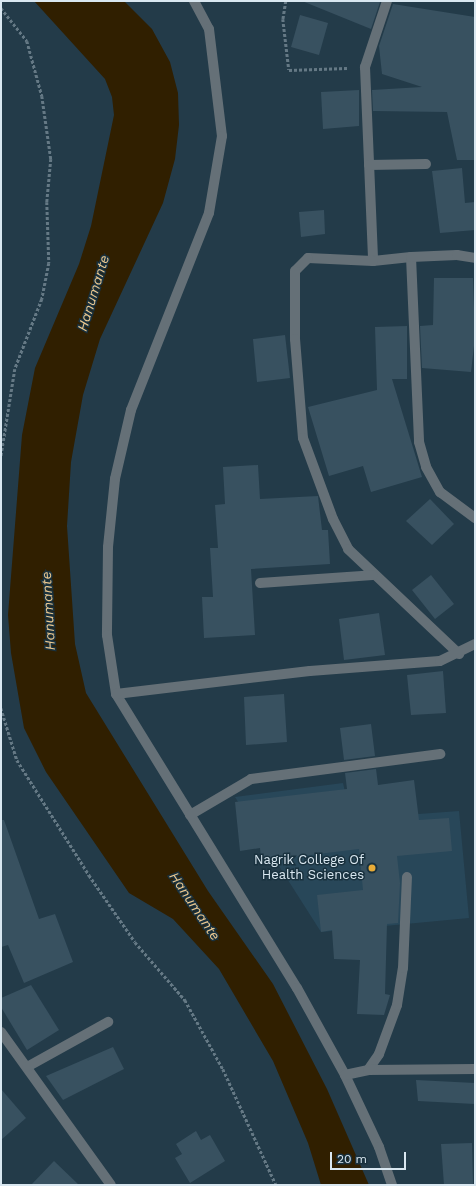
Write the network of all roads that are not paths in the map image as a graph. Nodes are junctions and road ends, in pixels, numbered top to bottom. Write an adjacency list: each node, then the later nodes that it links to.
1 (194, 1): 13 (street)
2 (387, 1): 4 (street)
3 (426, 164): 4 (street)
4 (369, 165): 7 (street)
5 (411, 257): 6 (street); 7 (street); 8 (street)
6 (475, 258)
7 (373, 261): 9 (street)
8 (475, 518)
9 (373, 575): 10 (street); 12 (street)
10 (260, 583)
11 (475, 644): 12 (street)
12 (459, 654): 13 (street)
13 (116, 694): 15 (street)
14 (440, 754): 15 (street)
15 (190, 815): 22 (street)
16 (407, 877): 21 (street)
17 (108, 1022): 19 (street)
18 (1, 1032): 19 (street)
19 (27, 1067): 23 (street)
20 (475, 1069): 21 (street)
21 (368, 1070): 22 (street)
22 (345, 1075): 24 (street)
23 (111, 1185)
24 (392, 1185)

